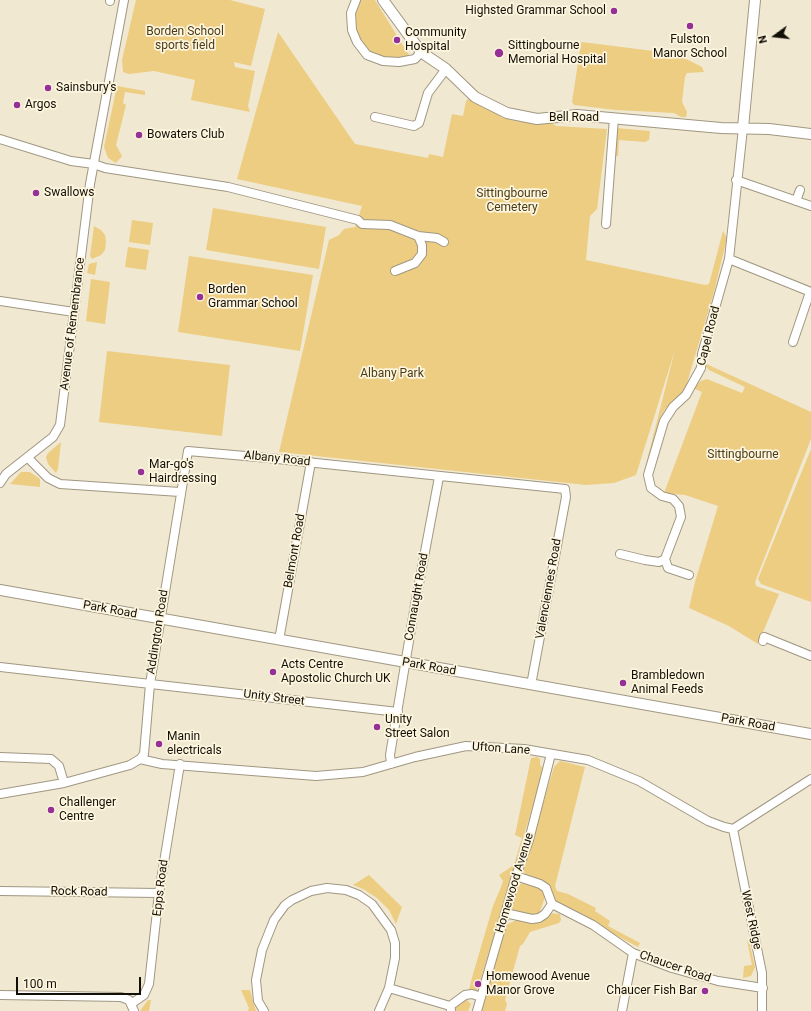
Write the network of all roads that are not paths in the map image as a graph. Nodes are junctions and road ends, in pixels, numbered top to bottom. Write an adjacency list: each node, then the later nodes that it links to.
1 (124, 0): 12 (street, Avenue of Remembrance)
2 (356, 0): 5 (street)
3 (383, 0): 5 (street, Bell Road)
4 (755, 0): 9 (street)
5 (421, 52): 6 (street, Bell Road)
6 (446, 69): 7 (street); 8 (street, Bell Road)
7 (375, 117)
8 (614, 118): 9 (street, Bell Road); 17 (street)
9 (743, 128): 10 (street, Bell Road); 13 (street, Capel Road)
10 (811, 134)
11 (0, 139): 12 (street)
12 (94, 164): 18 (street); 24 (street, Avenue of Remembrance)
13 (736, 180): 15 (street); 20 (street, Capel Road)
14 (800, 190): 15 (street)
15 (796, 201): 16 (street)
16 (811, 206)
17 (606, 224)
18 (418, 236): 19 (street); 21 (street)
19 (444, 242)
20 (729, 259): 22 (street); 33 (street, Capel Road)
21 (395, 271)
22 (811, 292): 25 (street)
23 (0, 301): 24 (street)
24 (74, 312): 26 (street, Avenue of Remembrance)
25 (793, 342)
26 (28, 458): 29 (street, Avenue of Remembrance); 30 (street)
27 (311, 462): 28 (street, Albany Road); 30 (street, Albany Road); 37 (street, Belmont Road)
28 (439, 477): 31 (street, Albany Road); 40 (street, Connaught Road)
29 (0, 482)
30 (180, 492): 36 (street, Addington Road)
31 (566, 492): 43 (street, Valenciennes Road)
32 (620, 554): 33 (street)
33 (665, 559): 34 (street)
34 (689, 575)
35 (0, 590): 36 (street, Park Road)
36 (161, 619): 37 (street, Park Road); 42 (street, Addington Road)
37 (279, 640): 40 (street, Park Road)
38 (763, 642): 39 (street)
39 (811, 656)
40 (406, 663): 43 (street, Park Road); 44 (street, Connaught Road)
41 (0, 667): 42 (street, Unity Street)
42 (150, 684): 44 (street, Unity Street); 48 (street, Addington Road)
43 (531, 685): 45 (street, Park Road)
44 (398, 712): 50 (street, Connaught Road)
45 (811, 734)
46 (551, 754): 50 (street, Ufton Lane); 54 (street, Ufton Lane); 55 (street, Homewood Avenue)
47 (0, 757): 52 (street)
48 (140, 759): 49 (street, Ufton Lane); 52 (street)
49 (180, 764): 50 (street, Ufton Lane); 57 (street, Epps Road)
50 (391, 764)
51 (811, 779): 54 (street)
52 (64, 783): 53 (street)
53 (0, 794)
54 (733, 828): 62 (street, West Ridge)
55 (516, 876): 58 (street); 59 (street, Homewood Avenue)
56 (0, 891): 57 (street, Rock Road)
57 (159, 893): 65 (street, Epps Road)
58 (552, 904): 59 (street); 60 (street, Chaucer Road)
59 (505, 913): 64 (street, Homewood Avenue)
60 (633, 953): 62 (street, Chaucer Road); 70 (street)
61 (389, 988): 66 (street); 67 (street); 68 (street)
62 (763, 988): 71 (street, West Ridge)
63 (0, 995): 65 (street)
64 (481, 997): 66 (street); 69 (street, Homewood Avenue)
65 (133, 1008)
66 (450, 1008)
67 (264, 1011)
68 (379, 1011)
69 (477, 1011)
70 (622, 1011)
71 (762, 1011)

